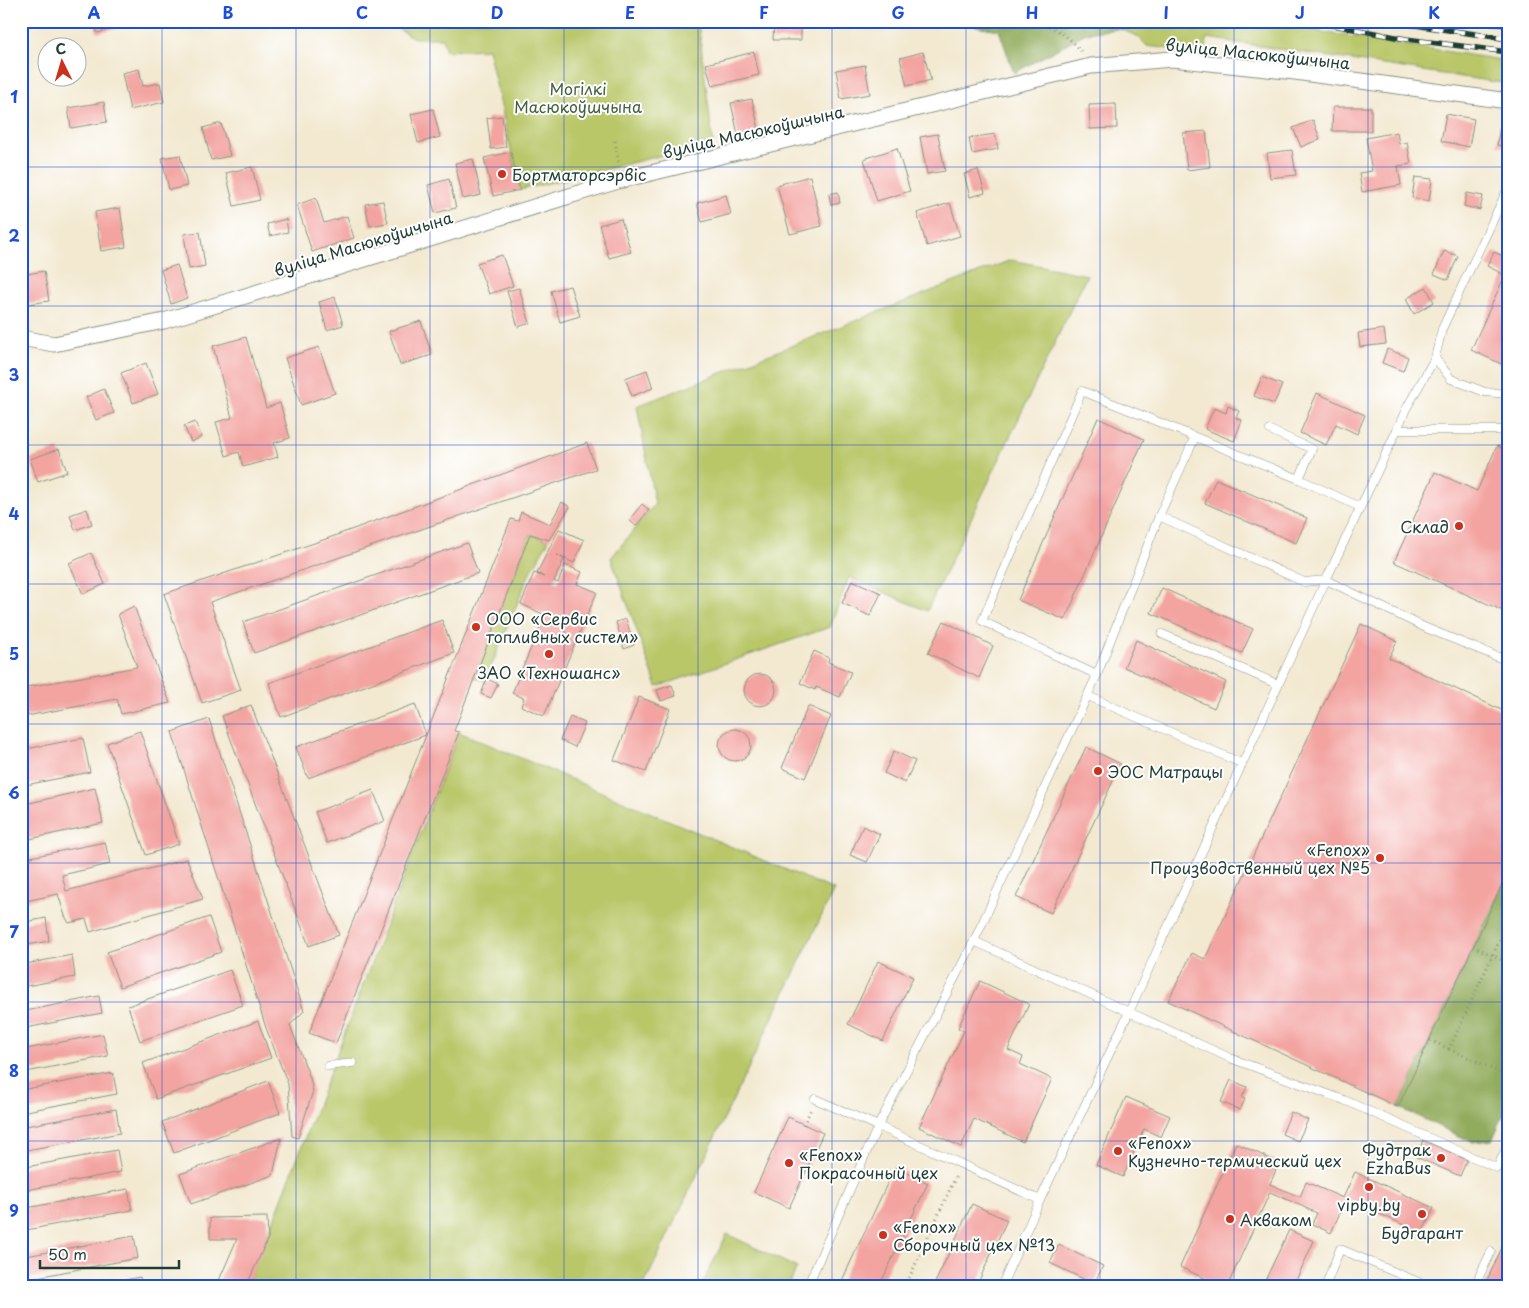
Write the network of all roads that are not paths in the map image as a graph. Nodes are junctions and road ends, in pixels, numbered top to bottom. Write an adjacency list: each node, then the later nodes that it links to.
1 (1508, 101): 3 (street, вуліца Масюкоўшчына)
2 (1508, 188): 4 (lane)
3 (21, 338)
4 (1434, 358): 5 (lane); 7 (lane)
5 (1508, 394)
6 (1270, 430): 10 (lane)
7 (1397, 430): 8 (lane); 11 (lane)
8 (1508, 430)
9 (1194, 437): 10 (lane); 12 (lane); 16 (lane)
10 (1299, 479): 11 (lane)
11 (1360, 507): 13 (lane)
12 (1159, 516): 13 (lane); 16 (lane)
13 (1326, 580): 15 (lane); 17 (lane)
14 (1162, 634): 17 (lane)
15 (1508, 662)
16 (1097, 675): 18 (lane)
17 (1277, 684): 19 (lane)
18 (1088, 696): 19 (lane); 20 (lane)
19 (1242, 763): 21 (lane)
20 (974, 941): 21 (lane); 25 (lane)
21 (1129, 1012): 26 (lane); 27 (lane)
22 (353, 1062): 23 (lane)
23 (328, 1066)
24 (816, 1099): 25 (lane)
25 (878, 1126): 27 (lane); 29 (lane)
26 (1508, 1145)
27 (1040, 1200): 30 (lane)
28 (1491, 1252): 33 (lane)
29 (807, 1287)
30 (1001, 1287)
31 (1325, 1287): 32 (lane)
32 (1430, 1287)
33 (1474, 1287)

